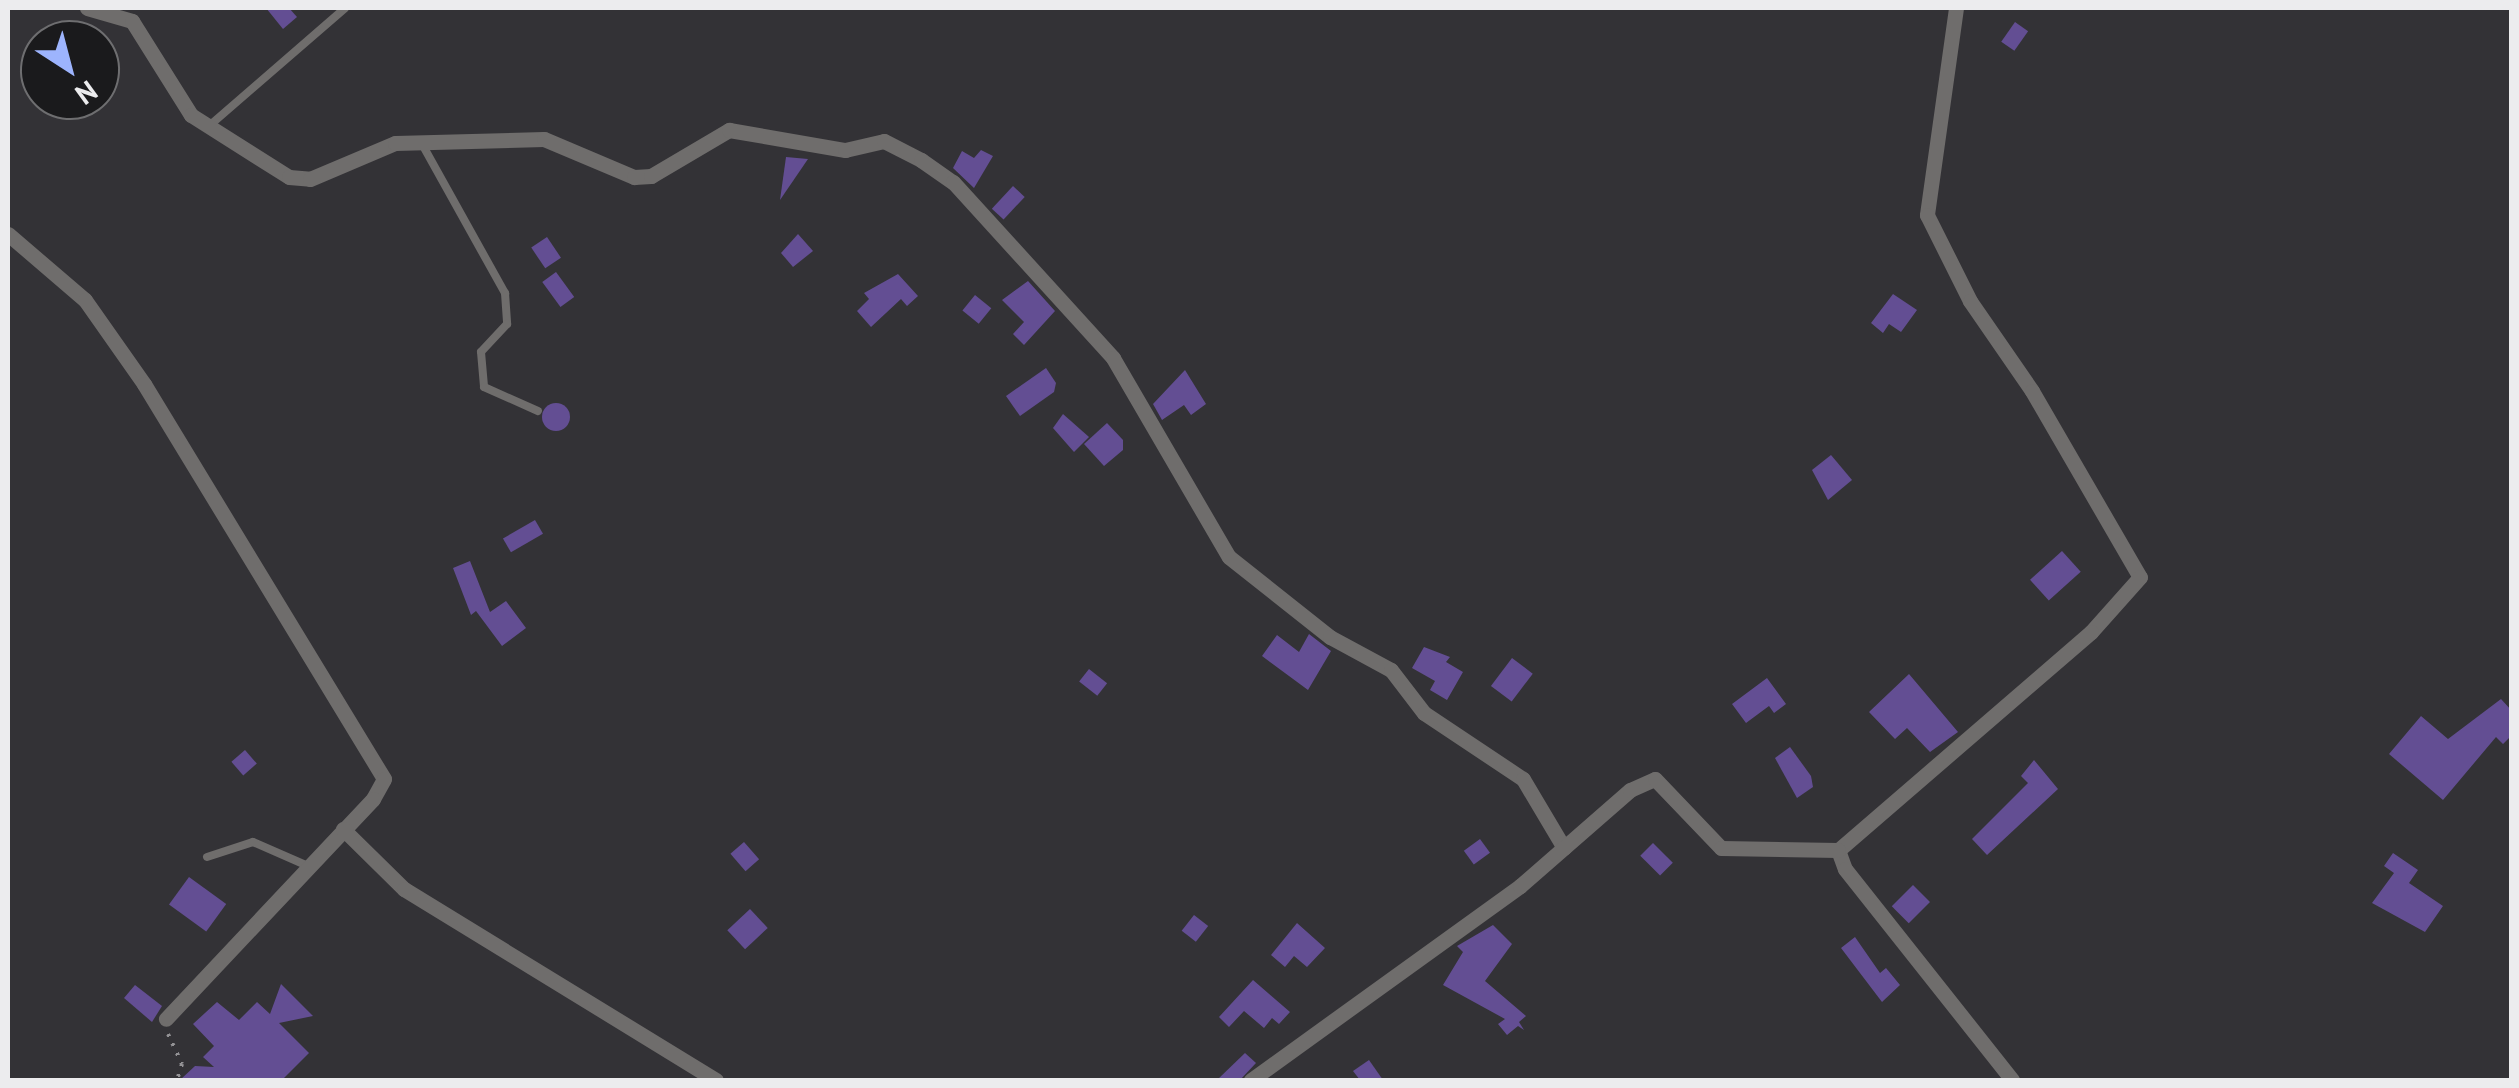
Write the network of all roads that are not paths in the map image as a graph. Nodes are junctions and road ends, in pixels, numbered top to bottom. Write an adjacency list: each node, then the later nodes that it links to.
1 (87, 8): 4 (street)
2 (345, 8): 4 (lane)
3 (1956, 8): 10 (street)
4 (209, 126): 5 (street)
5 (421, 141): 7 (lane); 9 (street)
6 (8, 234): 8 (street)
7 (538, 411)
8 (343, 829): 12 (street); 14 (street)
9 (1564, 848): 10 (street); 15 (street)
10 (1838, 850): 16 (street)
11 (207, 856): 12 (lane)
12 (308, 866): 13 (street)
13 (166, 1019)
14 (716, 1080)
15 (1251, 1080)
16 (2012, 1080)

